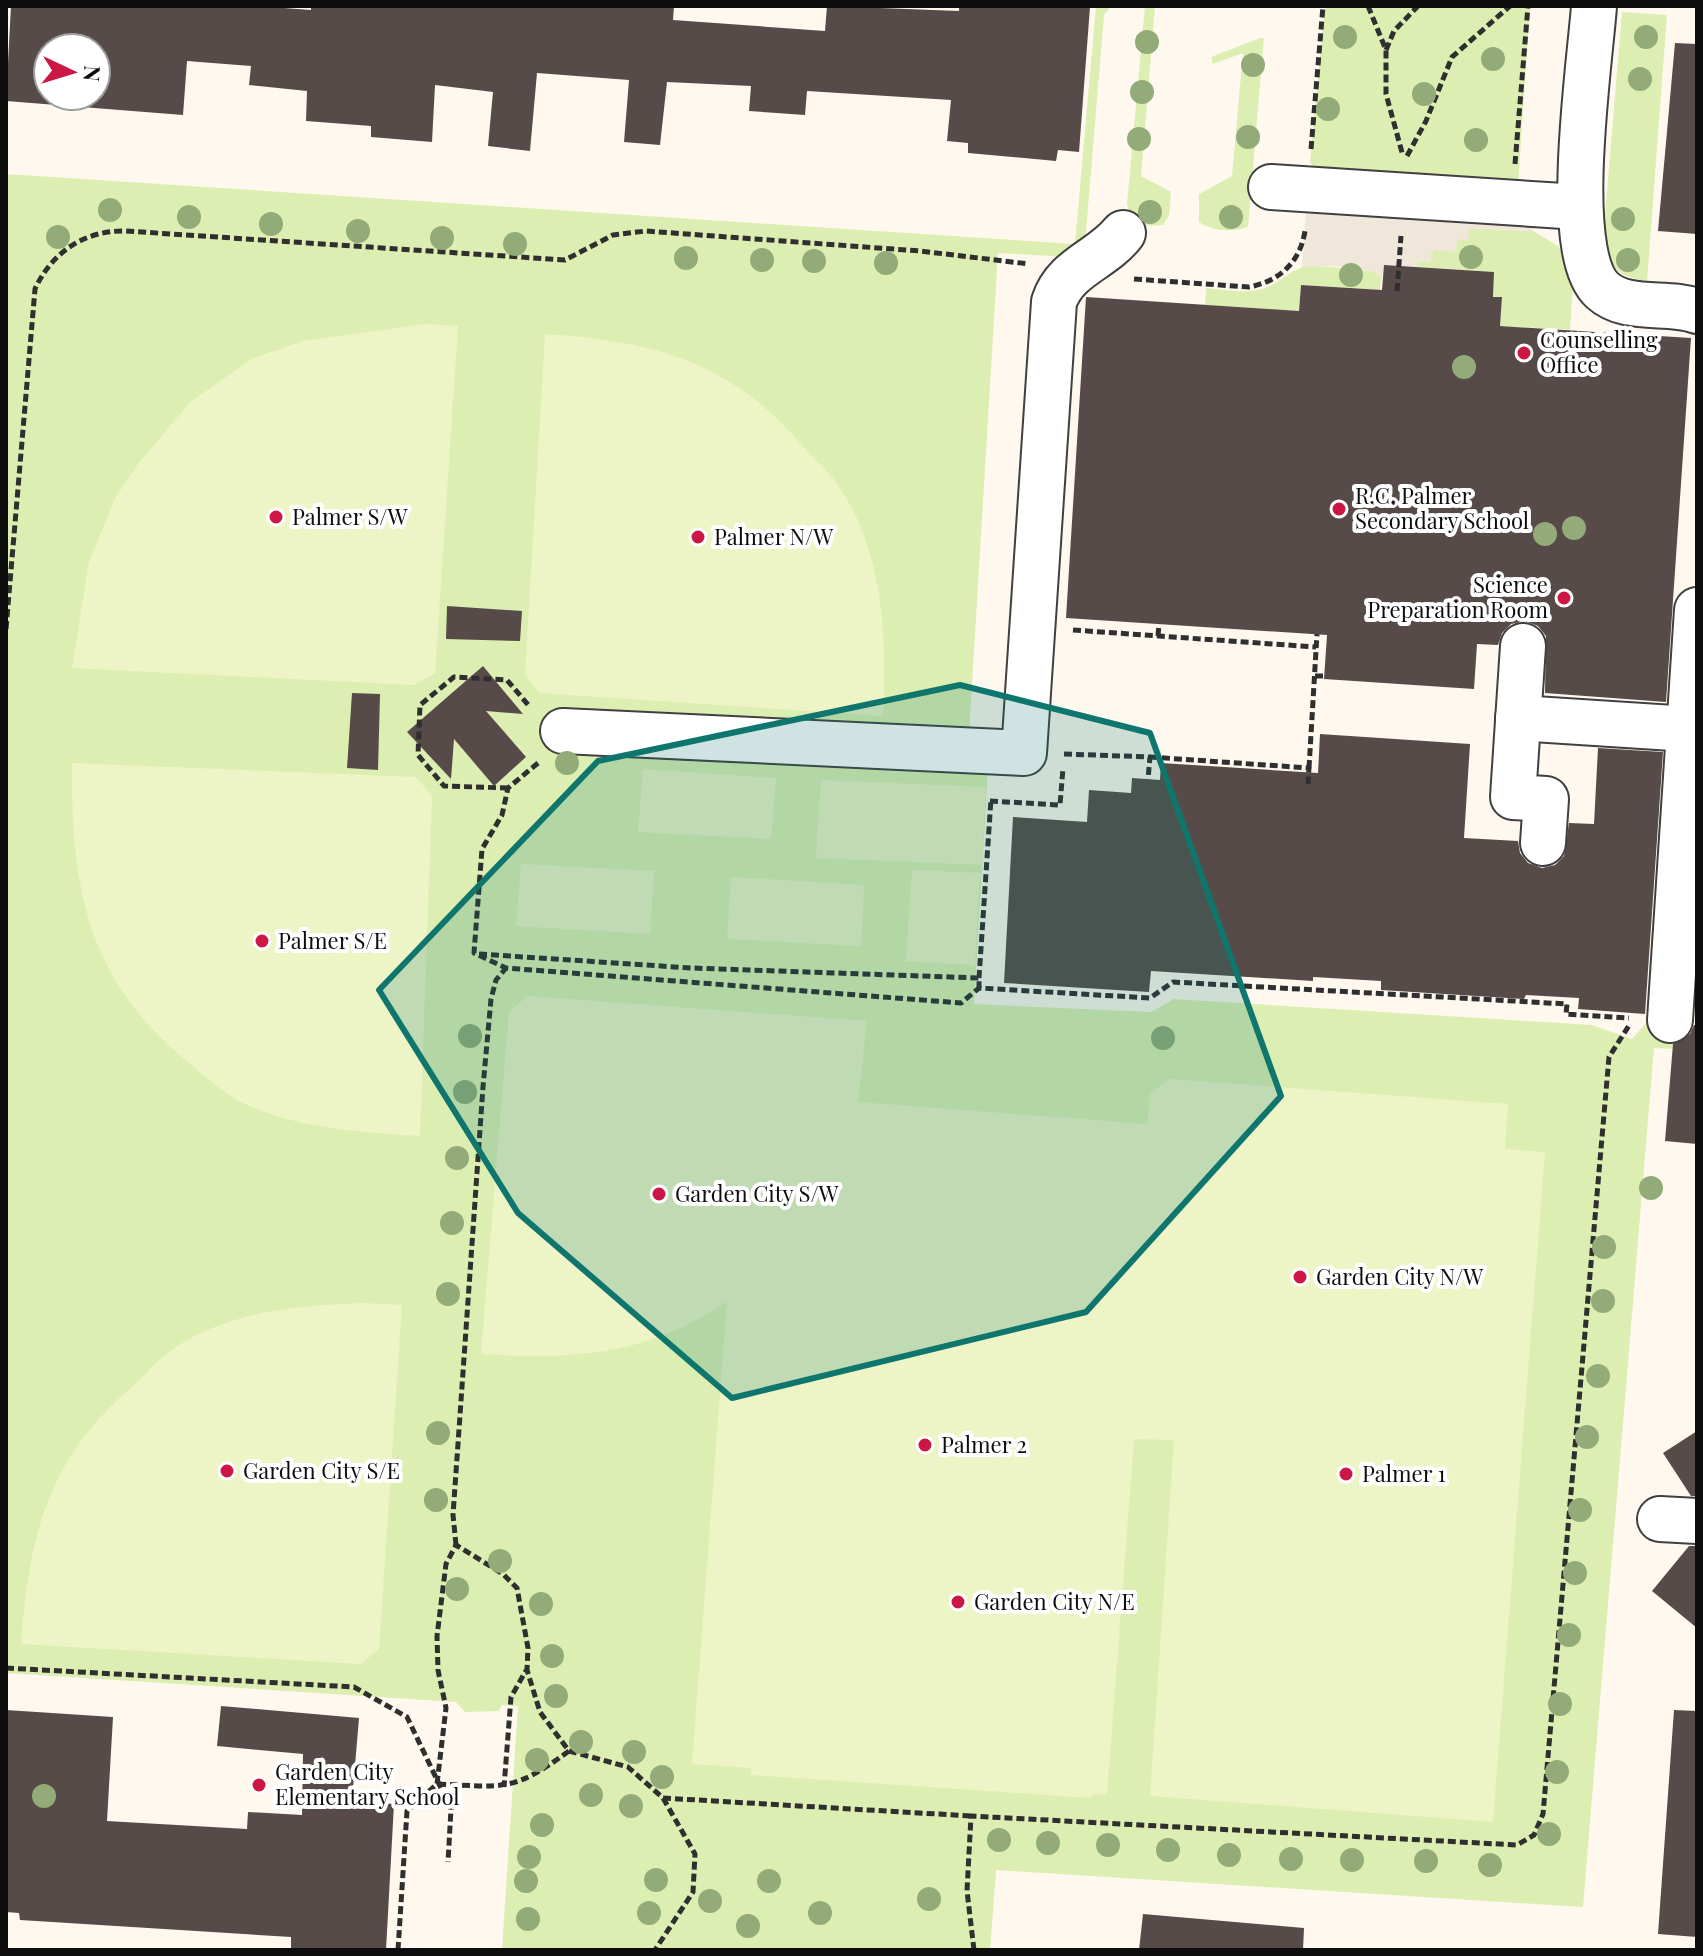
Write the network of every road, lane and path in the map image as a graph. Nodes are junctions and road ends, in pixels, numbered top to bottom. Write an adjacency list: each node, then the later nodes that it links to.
1 (1323, 6): 8 (path)
2 (1368, 6): 7 (path)
3 (1418, 6): 7 (path)
4 (1510, 6): 7 (path)
5 (1528, 6): 9 (path)
6 (1594, 6): 11 (lane)
7 (1386, 50)
8 (1310, 162)
9 (1515, 170)
10 (1271, 187): 11 (lane)
11 (1579, 207): 18 (lane)
12 (1305, 224): 16 (path)
13 (1401, 228): 17 (path)
14 (1123, 233): 15 (lane)
15 (1074, 271): 21 (path); 32 (lane)
16 (1121, 280)
17 (1397, 291)
18 (1697, 311)
19 (1697, 610): 30 (lane)
20 (1159, 624): 24 (path)
21 (6, 629)
22 (1058, 629): 24 (path)
23 (1317, 634): 26 (path)
24 (1158, 636): 26 (path)
25 (1523, 646): 29 (lane)
26 (1316, 647): 27 (path)
27 (1315, 676): 28 (path); 34 (path)
28 (1324, 676)
29 (1518, 718): 30 (lane); 39 (lane)
30 (1689, 729): 44 (lane)
31 (551, 730): 32 (lane); 37 (path); 37 (path)
32 (993, 751): 38 (path)
33 (1150, 757): 34 (path); 35 (path); 38 (path)
34 (1309, 768): 36 (path)
35 (1148, 779)
36 (1308, 784)
37 (508, 788): 40 (path)
38 (990, 801): 42 (path)
39 (1543, 843)
40 (474, 953): 41 (path); 42 (path)
41 (506, 968): 43 (path); 45 (path)
42 (979, 978): 43 (path)
43 (979, 988): 52 (path)
44 (1670, 1020)
45 (456, 1545): 47 (path); 49 (path)
46 (6, 1668): 49 (path)
47 (527, 1669): 48 (path); 50 (path)
48 (569, 1751): 50 (path); 51 (path)
49 (437, 1784): 50 (path); 53 (path); 54 (path)
50 (504, 1787)
51 (663, 1798): 52 (path); 55 (path)
52 (971, 1816): 56 (path)
53 (448, 1862)
54 (398, 1950)
55 (655, 1950)
56 (974, 1950)

